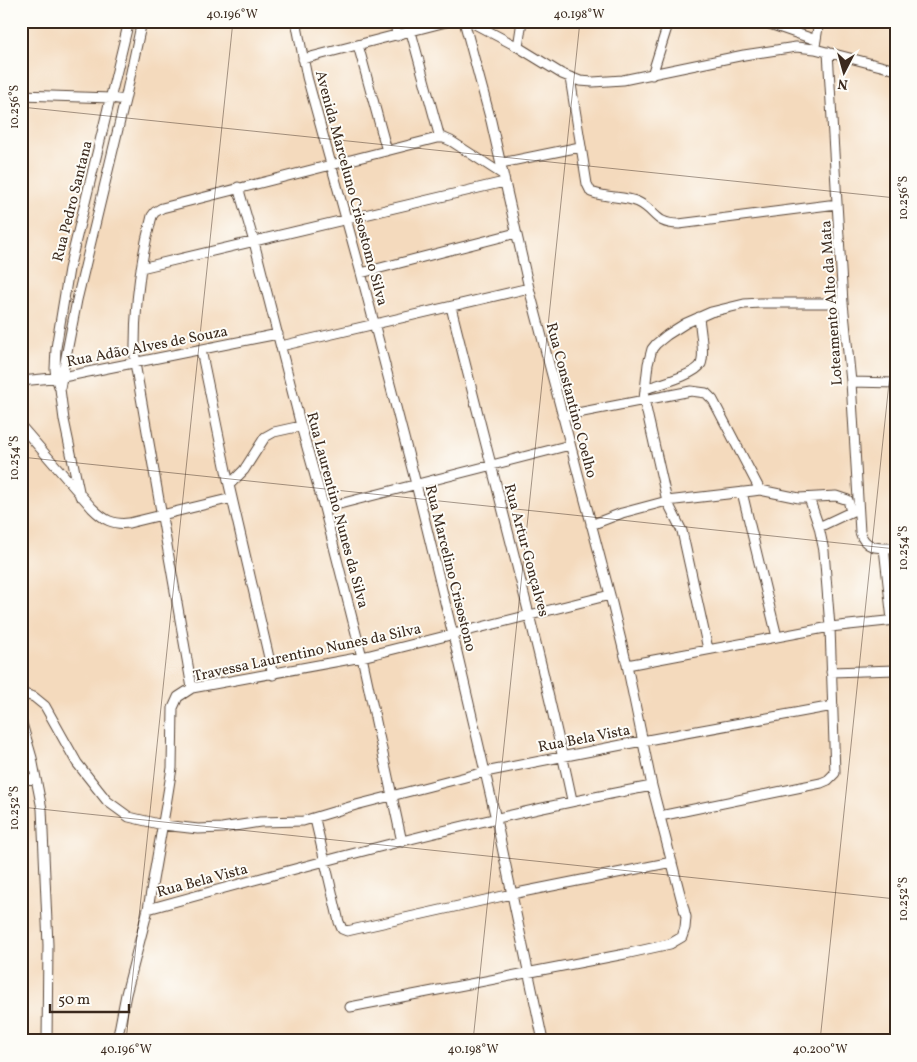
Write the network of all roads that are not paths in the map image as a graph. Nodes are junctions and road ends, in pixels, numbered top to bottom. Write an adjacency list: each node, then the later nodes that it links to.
1 (129, 21): 23 (street, Rua Pedro Santana)
2 (142, 21): 24 (street, Rua Pedro Santana)
3 (296, 21): 18 (street, Avenida Marceluno Crisostomo Silva)
4 (395, 21): 13 (street)
5 (450, 21): 12 (street)
6 (464, 21): 28 (street, Rua Constantino Coelho)
7 (469, 21): 16 (street)
8 (522, 21): 16 (street)
9 (670, 21): 20 (street)
10 (761, 21): 14 (street)
11 (819, 21): 14 (street)
12 (411, 32): 13 (street); 25 (street)
13 (397, 36): 15 (street)
14 (816, 44): 17 (street); 20 (street)
15 (358, 45): 18 (street); 27 (street)
16 (518, 47): 21 (street)
17 (828, 52): 19 (street); 32 (street, Loteamento Alto da Mata)
18 (303, 59): 29 (street, Avenida Marceluno Crisostomo Silva)
19 (896, 70)
20 (652, 75): 21 (street)
21 (570, 78): 26 (street)
22 (21, 96): 23 (street)
23 (111, 98): 24 (street); 47 (street, Rua Pedro Santana)
24 (125, 100): 47 (street, Rua Pedro Santana)
25 (440, 138): 27 (street); 30 (street)
26 (580, 147): 28 (street); 32 (street)
27 (387, 151): 29 (street)
28 (501, 163): 30 (street, Rua Constantino Coelho)
29 (332, 165): 31 (street); 33 (street, Avenida Marceluno Crisostomo Silva)
30 (503, 178): 33 (street); 34 (street, Rua Constantino Coelho)
31 (238, 188): 35 (street, Rua Laurentino Nunes da Silva); 36 (street)
32 (837, 204): 39 (street, Loteamento Alto da Mata)
33 (346, 219): 35 (street); 37 (street, Avenida Marceluno Crisostomo Silva)
34 (516, 233): 37 (street); 38 (street, Rua Constantino Coelho)
35 (254, 242): 36 (street); 43 (street, Rua Laurentino Nunes da Silva)
36 (141, 268): 46 (street)
37 (361, 272): 42 (street, Avenida Marceluno Crisostomo Silva)
38 (529, 288): 40 (street); 53 (street, Rua Constantino Coelho)
39 (844, 303): 41 (street); 49 (street, Loteamento Alto da Mata)
40 (451, 307): 42 (street); 57 (street, Rua Artur Gonçalves)
41 (699, 317): 51 (street); 51 (street)
42 (374, 324): 44 (street); 58 (street, Rua Marcelino Crisostono)
43 (278, 334): 44 (street, Rua Laurentino Nunes da Silva); 45 (street, Rua Adão Alves de Souza)
44 (281, 346): 55 (street, Rua Laurentino Nunes da Silva)
45 (200, 350): 46 (street, Rua Adão Alves de Souza); 59 (street)
46 (135, 363): 47 (street, Rua Adão Alves de Souza); 68 (street)
47 (59, 378): 48 (street, Rua Adão Alves de Souza); 62 (street, Rua Pedro Santana)
48 (21, 381)
49 (851, 382): 50 (street); 67 (street, Loteamento Alto da Mata)
50 (896, 382)
51 (645, 389): 52 (street)
52 (644, 399): 53 (street); 60 (street); 65 (street)
53 (562, 416): 56 (street, Rua Constantino Coelho)
54 (21, 426): 62 (street)
55 (302, 426): 59 (street); 66 (street, Rua Laurentino Nunes da Silva)
56 (570, 445): 57 (street); 69 (street, Rua Constantino Coelho)
57 (490, 466): 58 (street); 74 (street, Rua Artur Gonçalves)
58 (416, 484): 66 (street); 77 (street, Rua Marcelino Crisostono)
59 (229, 485): 63 (street)
60 (760, 490): 61 (street); 64 (street)
61 (742, 492): 65 (street); 78 (street)
62 (80, 496): 68 (street)
63 (232, 498): 68 (street); 84 (street)
64 (808, 498): 67 (street); 70 (street)
65 (667, 502): 69 (street); 79 (street)
66 (324, 508): 80 (street, Rua Laurentino Nunes da Silva)
67 (855, 511): 70 (street); 71 (street, Loteamento Alto da Mata)
68 (162, 515): 85 (street)
69 (592, 524): 73 (street, Rua Constantino Coelho)
70 (819, 527): 76 (street)
71 (884, 548): 72 (street); 75 (street)
72 (896, 548)
73 (610, 595): 74 (street, Travessa Laurentino Nunes da Silva); 81 (street, Rua Constantino Coelho)
74 (530, 616): 77 (street, Travessa Laurentino Nunes da Silva); 90 (street, Rua Artur Gonçalves)
75 (894, 620): 76 (street)
76 (830, 627): 78 (street); 83 (street)
77 (453, 635): 80 (street, Travessa Laurentino Nunes da Silva); 91 (street, Rua Marcelino Crisostono)
78 (777, 637): 79 (street)
79 (708, 649): 81 (street)
80 (362, 657): 84 (street, Travessa Laurentino Nunes da Silva); 95 (street, Rua Laurentino Nunes da Silva)
81 (626, 665): 89 (street, Rua Constantino Coelho)
82 (896, 670): 83 (street)
83 (831, 672): 87 (street)
84 (273, 675): 85 (street, Travessa Laurentino Nunes da Silva)
85 (192, 688): 100 (street, Travessa Laurentino Nunes da Silva)
86 (21, 693): 100 (street, Rua Bela Vista)
87 (833, 706): 89 (street, Rua Bela Vista); 97 (street)
88 (21, 720): 92 (street)
89 (642, 741): 90 (street, Rua Bela Vista); 94 (street, Rua Constantino Coelho)
90 (563, 756): 91 (street, Rua Bela Vista); 96 (street, Rua Artur Gonçalves)
91 (485, 772): 95 (street, Rua Bela Vista); 99 (street, Rua Marcelino Crisostono)
92 (36, 779): 93 (street); 108 (street)
93 (21, 780)
94 (652, 786): 96 (street, Rua Bela Vista); 97 (street, Rua Constantino Coelho)
95 (392, 796): 98 (street, Rua Bela Vista); 101 (street, Rua Laurentino Nunes da Silva)
96 (572, 800): 99 (street, Rua Bela Vista)
97 (660, 816): 103 (street, Rua Constantino Coelho)
98 (314, 819): 100 (street, Rua Bela Vista); 102 (street)
99 (496, 819): 101 (street, Rua Bela Vista); 104 (street)
100 (163, 825): 105 (street, Travessa Laurentino Nunes da Silva)
101 (402, 842): 102 (street, Rua Bela Vista)
102 (326, 860): 104 (street); 105 (street, Rua Bela Vista)
103 (672, 862): 104 (street); 106 (street, Rua Constantino Coelho)
104 (512, 894): 106 (street)
105 (148, 908): 109 (street, Travessa Laurentino Nunes da Silva)
106 (529, 972): 107 (street); 110 (street)
107 (350, 1007)
108 (47, 1041)
109 (117, 1041)
110 (543, 1041)

